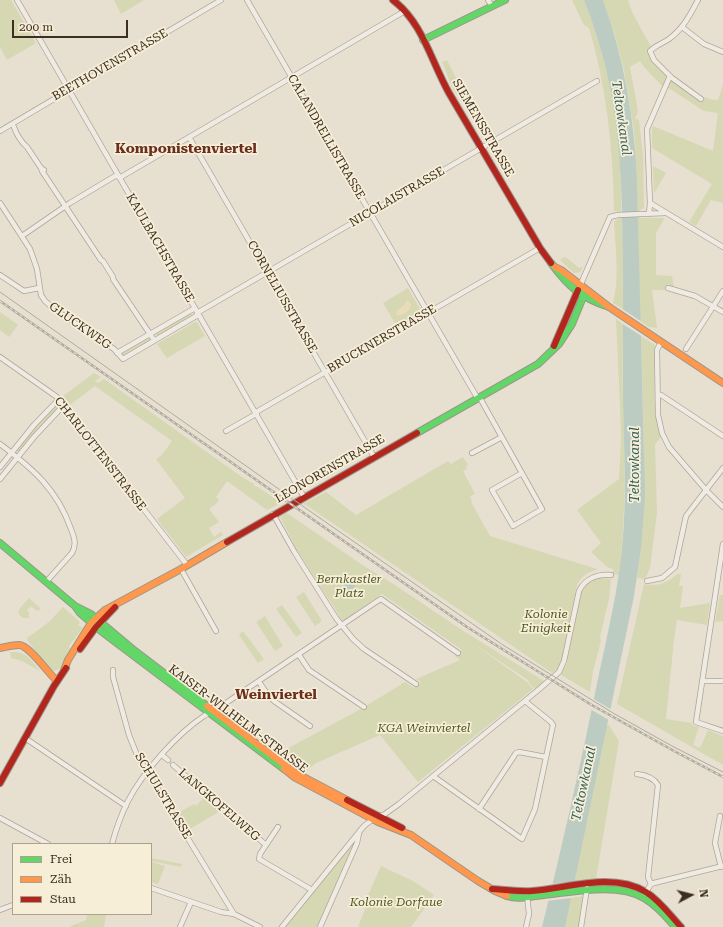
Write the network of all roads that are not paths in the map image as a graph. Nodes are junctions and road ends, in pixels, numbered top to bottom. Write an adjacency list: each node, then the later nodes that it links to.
1 (16, 0): 16 (street, KAULBACHSTRASSE)
2 (221, 0): 16 (street, BEETHOVENSTRASSE)
3 (247, 0): 14 (street, CALANDRELLISTRASSE)
4 (393, 0): 9 (main road, SIEMENSSTRASSE)
5 (488, 0): 8 (street)
6 (505, 0): 8 (main road)
7 (698, 0): 10 (street)
8 (492, 6): 11 (main road)
9 (405, 11): 11 (main road, SIEMENSSTRASSE); 14 (street)
10 (682, 27): 12 (street); 13 (street)
11 (423, 40): 21 (main road, SIEMENSSTRASSE)
12 (723, 52)
13 (670, 76): 17 (street); 24 (street)
14 (292, 77): 20 (street); 26 (street, CALANDRELLISTRASSE)
15 (596, 81): 21 (street, NICOLAISTRASSE)
16 (69, 90): 18 (street, BEETHOVENSTRASSE); 22 (street, KAULBACHSTRASSE)
17 (701, 99)
18 (13, 125): 19 (street, BEETHOVENSTRASSE); 25 (street)
19 (0, 131)
20 (189, 137): 22 (street); 33 (street, CORNELIUSSTRASSE)
21 (481, 148): 26 (street, NICOLAISTRASSE); 31 (main road, SIEMENSSTRASSE)
22 (119, 176): 25 (street); 43 (street, KAULBACHSTRASSE)
23 (0, 203): 29 (street)
24 (650, 203): 27 (street); 28 (street)
25 (66, 206): 29 (street); 46 (street)
26 (370, 212): 33 (street, NICOLAISTRASSE); 44 (street, CALANDRELLISTRASSE)
27 (665, 213): 28 (street); 30 (street)
28 (649, 214): 35 (street, LEONORENSTRASSE)
29 (22, 236): 36 (street)
30 (723, 247)
31 (540, 248): 32 (main road, SIEMENSSTRASSE); 44 (street, BRUCKNERSTRASSE)
32 (556, 267): 35 (main road, SIEMENSSTRASSE); 39 (main road, SIEMENSSTRASSE)
33 (267, 272): 43 (street, NICOLAISTRASSE); 54 (street, CORNELIUSSTRASSE)
34 (0, 275): 36 (street)
35 (580, 286): 39 (main road, LEONORENSTRASSE); 40 (main road); 42 (main road, SIEMENSSTRASSE)
36 (39, 288): 51 (street, GLUCKWEG)
37 (668, 288): 41 (street)
38 (723, 290): 41 (street)
39 (577, 293): 40 (main road, SIEMENSSTRASSE); 50 (main road, LEONORENSTRASSE)
40 (583, 297): 42 (main road, SIEMENSSTRASSE); 50 (main road, LEONORENSTRASSE)
41 (713, 306): 45 (street); 49 (street)
42 (611, 309): 48 (main road, SIEMENSSTRASSE)
43 (197, 312): 46 (street, NICOLAISTRASSE); 47 (street, NICOLAISTRASSE); 60 (street, KAULBACHSTRASSE)
44 (428, 312): 54 (street, BRUCKNERSTRASSE); 57 (street, CALANDRELLISTRASSE)
45 (723, 312)
46 (150, 334): 47 (street); 51 (street, NICOLAISTRASSE)
47 (154, 340): 53 (street, NICOLAISTRASSE)
48 (661, 342): 55 (main road, SIEMENSSTRASSE); 56 (street)
49 (686, 349)
50 (550, 352): 57 (main road, LEONORENSTRASSE)
51 (117, 353): 53 (street, GLUCKWEG)
52 (0, 356): 58 (street, CHARLOTTENSTRASSE)
53 (123, 359)
54 (325, 372): 60 (street, BRUCKNERSTRASSE); 67 (street, CORNELIUSSTRASSE)
55 (723, 383)
56 (658, 395): 62 (street); 73 (street)
57 (479, 398): 63 (street, CALANDRELLISTRASSE); 67 (main road, LEONORENSTRASSE)
58 (59, 399): 59 (street, CHARLOTTENSTRASSE); 65 (street)
59 (64, 405): 68 (street); 79 (street, CHARLOTTENSTRASSE)
60 (256, 414): 61 (street, BRUCKNERSTRASSE); 74 (street, KAULBACHSTRASSE)
61 (226, 431)
62 (723, 436)
63 (502, 437): 66 (street); 71 (street, CALANDRELLISTRASSE)
64 (0, 444): 65 (street)
65 (11, 453): 68 (street); 69 (street)
66 (472, 453)
67 (374, 457): 74 (main road, LEONORENSTRASSE)
68 (18, 458): 72 (street); 83 (street)
69 (0, 467)
70 (723, 468): 73 (street)
71 (522, 473): 71 (street, CALANDRELLISTRASSE)
72 (0, 479)
73 (706, 490): 75 (street); 82 (street)
74 (304, 497): 76 (main road, LEONORENSTRASSE)
75 (723, 507)
76 (273, 514): 79 (main road, LEONORENSTRASSE); 85 (street)
77 (0, 543): 83 (main road, KAISER-WILHELM-STRASSE)
78 (723, 544): 92 (street)
79 (187, 565): 80 (main road, LEONORENSTRASSE)
80 (181, 569): 84 (main road, LEONORENSTRASSE); 86 (street)
81 (611, 575): 96 (street)
82 (647, 580)
83 (46, 582): 84 (main road, KAISER-WILHELM-STRASSE)
84 (96, 623): 91 (main road, LEONORENSTRASSE); 98 (main road, KAISER-WILHELM-STRASSE)
85 (342, 625): 88 (street); 89 (street); 95 (street)
86 (216, 631)
87 (0, 648): 91 (main road)
88 (458, 653)
89 (299, 655): 94 (street); 97 (street)
90 (113, 670): 106 (street, SCHULSTRASSE)
91 (57, 681): 101 (main road, LEONORENSTRASSE)
92 (702, 681): 93 (street); 100 (street)
93 (723, 681)
94 (259, 682): 98 (street); 99 (street)
95 (416, 684)
96 (525, 702): 103 (street); 108 (street)
97 (364, 707)
98 (211, 711): 102 (street); 112 (main road, KAISER-WILHELM-STRASSE); 115 (main road, KAISER-WILHELM-STRASSE)
99 (310, 726)
100 (723, 731)
101 (25, 738): 109 (main road, LEONORENSTRASSE); 110 (street)
102 (162, 755): 104 (street, LANGKOFELWEG); 106 (street)
103 (546, 757): 111 (street); 111 (street)
104 (168, 760)
105 (173, 765): 121 (street, LANGKOFELWEG)
106 (147, 772): 110 (street); 132 (street, SCHULSTRASSE)
107 (637, 774): 123 (street)
108 (433, 776): 111 (street); 112 (street)
109 (0, 783)
110 (126, 806): 120 (street)
111 (480, 809)
112 (379, 816): 115 (street); 118 (main road, KAISER-WILHELM-STRASSE)
113 (720, 816): 122 (street)
114 (0, 818): 119 (street)
115 (373, 819): 117 (street); 118 (main road, KAISER-WILHELM-STRASSE)
116 (278, 828): 121 (street, LANGKOFELWEG)
117 (359, 832): 126 (street); 136 (street)
118 (411, 835): 127 (main road, KAISER-WILHELM-STRASSE)
119 (46, 843)
120 (112, 843)
121 (266, 845): 126 (street, LANGKOFELWEG)
122 (722, 866): 123 (street)
123 (652, 884): 128 (street)
124 (586, 887): 127 (main road, KAISER-WILHELM-STRASSE); 128 (main road); 128 (main road, KAISER-WILHELM-STRASSE); 138 (street)
125 (152, 888): 129 (street)
126 (312, 890): 135 (street)
127 (527, 894): 137 (street)
128 (644, 894): 139 (main road); 140 (main road)
129 (191, 902): 132 (street); 133 (street)
130 (12, 904): 131 (street)
131 (0, 910)
132 (234, 914): 134 (street)
133 (180, 927)
134 (260, 927)
135 (282, 927)
136 (320, 927)
137 (526, 927)
138 (581, 927)
139 (675, 927)
140 (681, 927)

